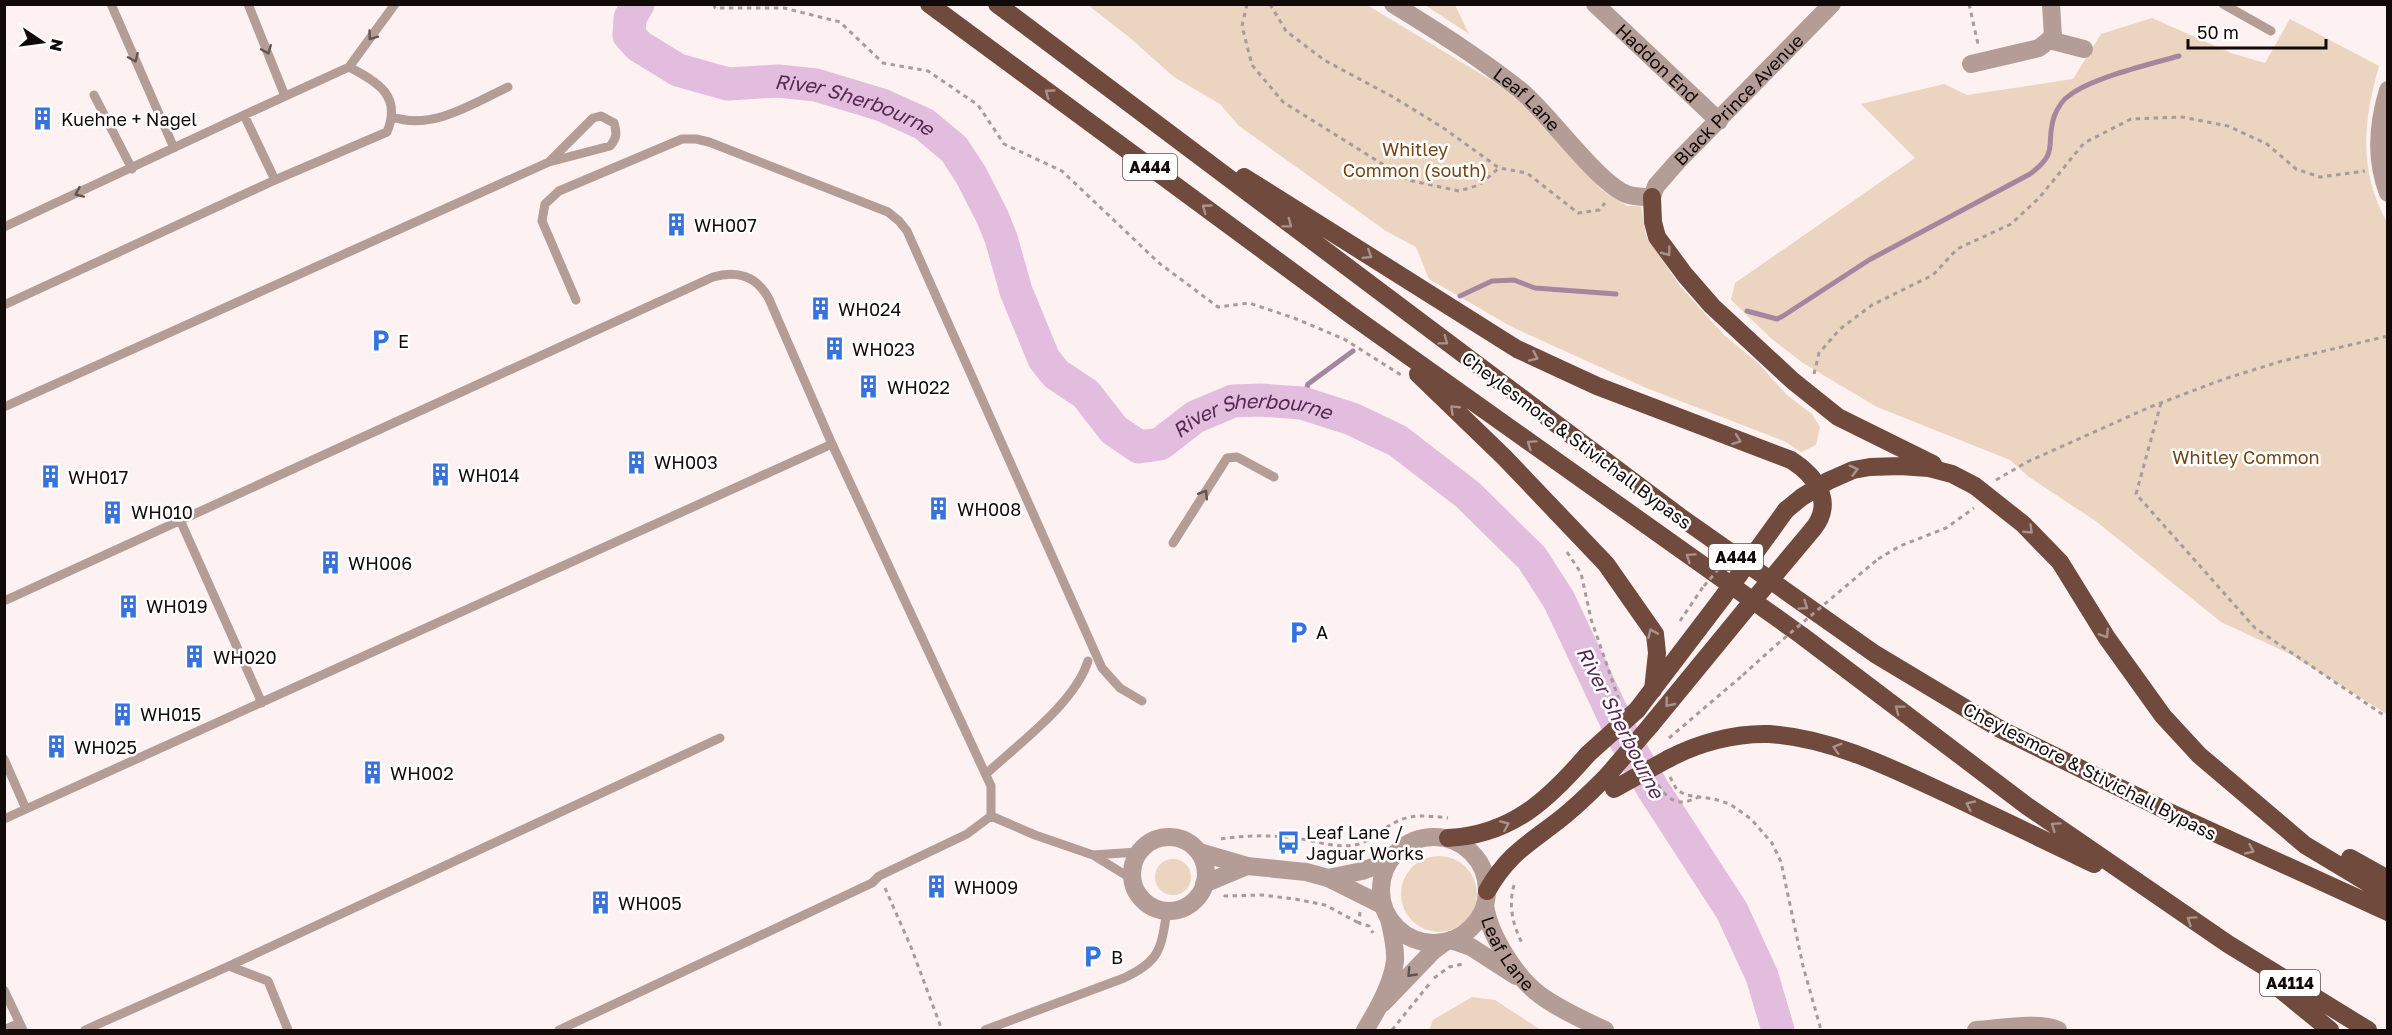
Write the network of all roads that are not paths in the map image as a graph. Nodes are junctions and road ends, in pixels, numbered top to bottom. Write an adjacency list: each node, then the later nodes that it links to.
1 (111, 4): 24 (lane, one-way to 24)
2 (248, 4): 19 (lane, one-way to 19)
3 (395, 4): 15 (lane, one-way to 15)
4 (928, 4): 33 (highway, Cheylesmore & Stivichall Bypass / A444, one-way to 4)
5 (997, 4): 20 (highway, Cheylesmore & Stivichall Bypass / A444)
6 (1393, 4): 29 (street, Leaf Lane)
7 (1595, 4): 23 (street, Haddon End)
8 (1832, 4): 23 (street, Black Prince Avenue)
9 (2051, 4): 12 (street)
10 (2223, 4): 11 (lane)
11 (2271, 31)
12 (2049, 40): 13 (street); 14 (street)
13 (2084, 49)
14 (1977, 63)
15 (349, 67): 19 (lane); 22 (lane)
16 (508, 87): 22 (lane)
17 (2388, 90): 28 (street)
18 (94, 95): 26 (lane)
19 (285, 96): 21 (lane)
20 (1140, 113): 38 (highway, one-way to 38); 69 (highway, Cheylesmore & Stivichall Bypass / A444, one-way to 69)
21 (244, 115): 24 (lane); 27 (lane)
22 (393, 117): 27 (lane)
23 (1719, 121): 29 (street, Black Prince Avenue)
24 (174, 148): 26 (lane)
25 (549, 162): 25 (lane); 34 (lane)
26 (132, 169): 30 (lane, one-way to 30)
27 (275, 180): 32 (lane)
28 (2388, 193)
29 (1652, 197): 36 (highway, one-way to 36)
30 (4, 227)
31 (576, 300): 44 (lane)
32 (4, 305)
33 (1371, 330): 43 (highway, one-way to 33); 64 (highway, Cheylesmore & Stivichall Bypass / A444, one-way to 33)
34 (4, 407)
35 (832, 444): 39 (lane); 45 (lane); 48 (lane)
36 (1952, 474): 38 (highway, one-way to 36); 50 (highway, one-way to 50)
37 (1274, 477): 40 (lane, one-way to 37)
38 (1817, 487): 43 (highway, bridge); 49 (highway, one-way to 49, bridge)
39 (180, 520): 41 (lane); 45 (lane)
40 (1173, 543)
41 (4, 600)
42 (1088, 661): 48 (lane)
43 (1653, 690): 54 (highway, one-way to 43, bridge)
44 (1142, 701)
45 (262, 703): 51 (lane)
46 (720, 738): 72 (lane)
47 (4, 759): 51 (lane)
48 (986, 774): 52 (lane)
49 (1611, 782): 64 (highway, one-way to 49, bridge); 66 (highway)
50 (2238, 790): 62 (highway); 65 (highway)
51 (26, 809): 53 (lane)
52 (991, 816): 57 (lane); 81 (lane)
53 (4, 819)
54 (1448, 838): 58 (street); 66 (street)
55 (1194, 847): 56 (street); 59 (street); 63 (street)
56 (1138, 852): 57 (lane); 61 (street)
57 (1093, 855): 61 (lane)
58 (1389, 861): 60 (street); 68 (street)
59 (1247, 866): 60 (street); 63 (street)
60 (1328, 878): 68 (street)
61 (1132, 879): 67 (street)
62 (2388, 879)
63 (1204, 884): 67 (street)
64 (2155, 895): 71 (highway, Cheylesmore & Stivichall Bypass / A444, one-way to 64)
65 (2388, 895)
66 (1486, 898): 70 (street); 73 (street, Leaf Lane)
67 (1167, 911): 82 (lane)
68 (1386, 912): 70 (street); 75 (street)
69 (2388, 912)
70 (1448, 941): 73 (street, Leaf Lane); 75 (street, one-way to 75)
71 (2228, 944): 76 (highway, Cheylesmore & Stivichall Bypass / A4114); 87 (highway, Cheylesmore & Stivichall Bypass / A444)
72 (230, 966): 79 (lane); 80 (lane)
73 (1528, 984): 84 (street)
74 (4, 990): 77 (lane)
75 (1380, 1006): 83 (street)
76 (2361, 1026)
77 (21, 1027): 78 (lane)
78 (4, 1030)
79 (85, 1030)
80 (288, 1030)
81 (559, 1030)
82 (985, 1030)
83 (1365, 1030)
84 (1605, 1030)
85 (1976, 1030): 86 (street)
86 (2058, 1030)
87 (2330, 1030)

